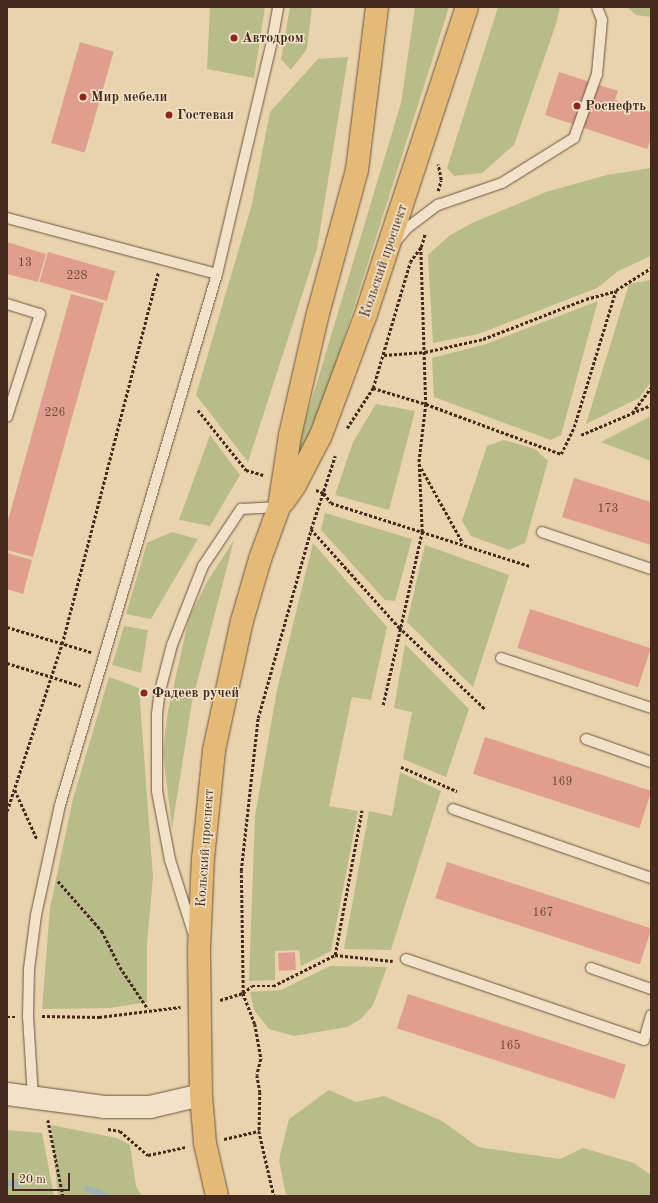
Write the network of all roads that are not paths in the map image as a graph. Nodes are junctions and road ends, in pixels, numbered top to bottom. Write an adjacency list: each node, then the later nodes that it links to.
1 (278, 7): 7 (lane)
2 (377, 7): 10 (main road, Кольский проспект)
3 (467, 7): 6 (main road, Кольский проспект)
4 (597, 7): 6 (lane)
5 (7, 218): 7 (lane)
6 (386, 254): 10 (main road, Кольский проспект)
7 (217, 274): 27 (lane)
8 (7, 304): 9 (lane)
9 (7, 417)
10 (289, 483): 11 (main road, Кольский проспект)
11 (279, 507): 20 (main road, Кольский проспект); 20 (lane)
12 (542, 532): 13 (lane)
13 (651, 569)
14 (501, 658): 15 (lane)
15 (651, 708)
16 (586, 740): 17 (lane)
17 (651, 762)
18 (453, 810): 19 (lane)
19 (651, 878)
20 (199, 949): 26 (main road, Кольский проспект)
21 (406, 959): 24 (lane)
22 (591, 968): 23 (lane)
23 (651, 989)
24 (651, 1015)
25 (7, 1094): 27 (main road)
26 (201, 1095): 27 (main road); 28 (main road, Кольский проспект)
27 (33, 1098)
28 (217, 1196)

